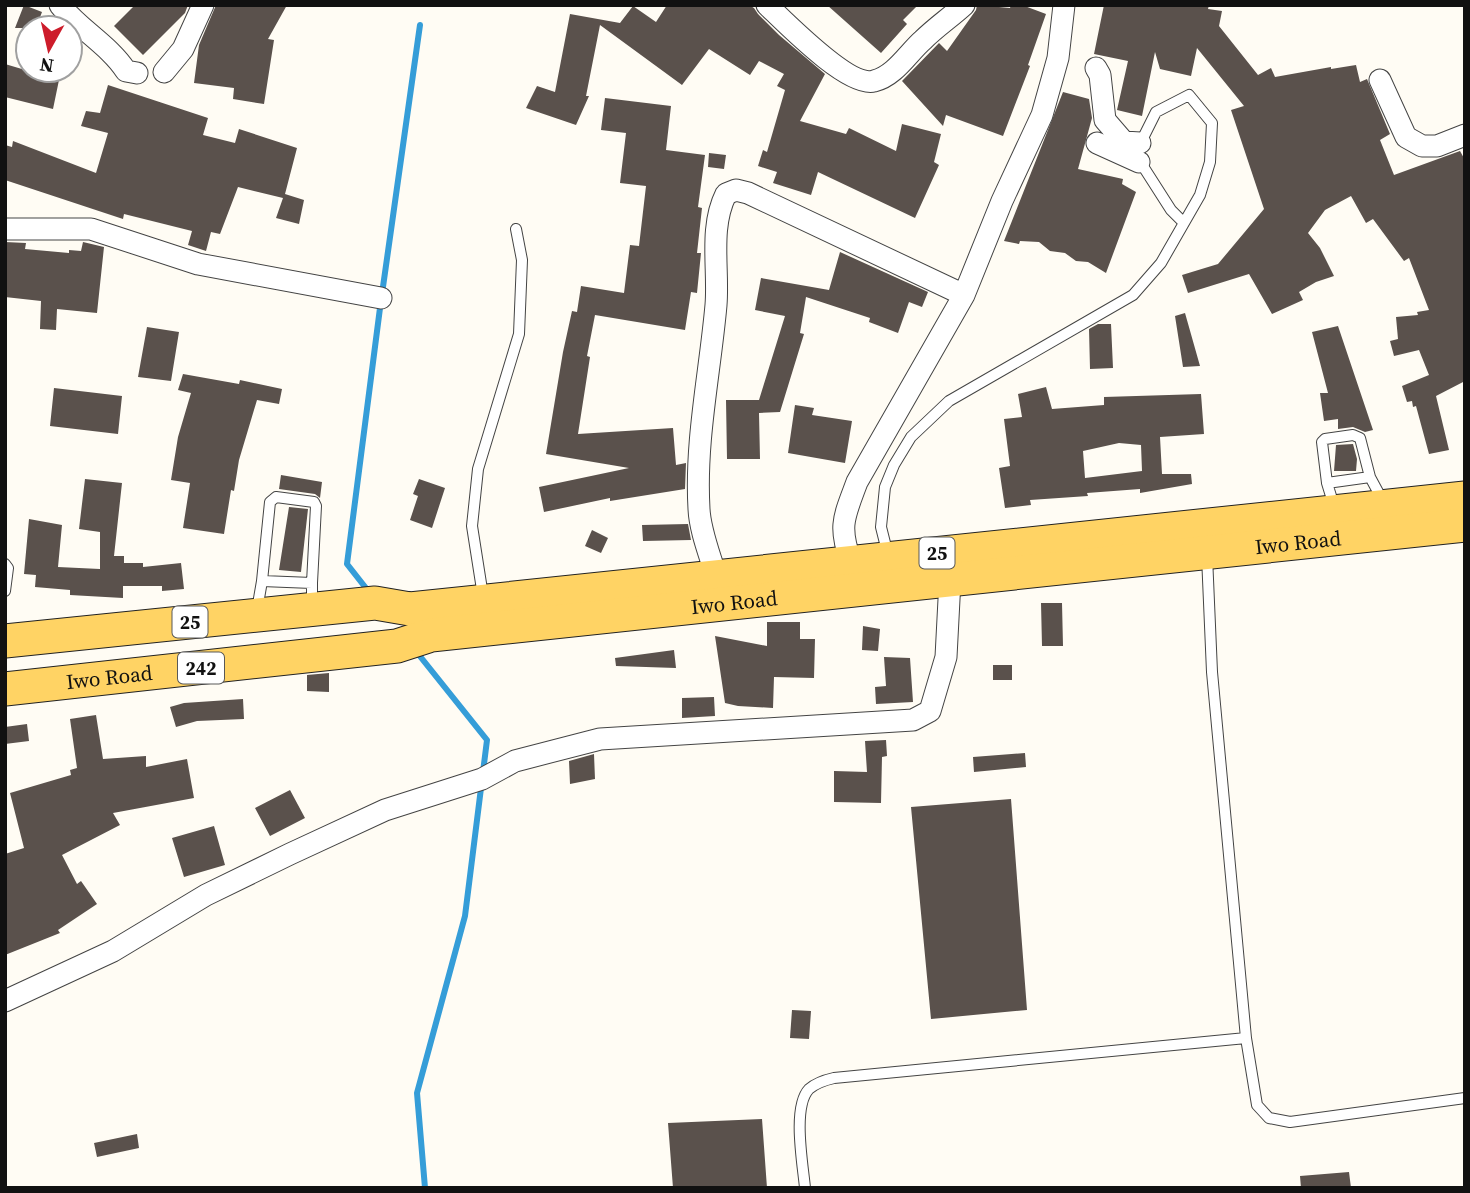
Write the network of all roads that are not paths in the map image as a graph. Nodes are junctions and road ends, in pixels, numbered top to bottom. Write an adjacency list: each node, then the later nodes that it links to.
1 (60, 5): 8 (street)
2 (202, 5): 7 (street)
3 (767, 5): 4 (street)
4 (964, 5)
5 (1064, 5): 16 (street)
6 (1096, 68): 12 (street)
7 (164, 72)
8 (136, 73)
9 (1380, 80): 10 (street)
10 (1465, 135)
11 (1097, 143): 12 (street)
12 (1140, 153): 13 (lane); 13 (lane)
13 (1184, 223): 24 (lane)
14 (5, 229): 17 (street)
15 (516, 229): 32 (lane)
16 (964, 295): 25 (street); 27 (street)
17 (381, 298)
18 (1370, 477): 20 (lane); 21 (lane); 21 (lane)
19 (1465, 498): 20 (main road, Iwo Road / 25)
20 (1385, 506): 21 (main road, Iwo Road / 25)
21 (1340, 510): 22 (main road, Iwo Road / 242); 23 (main road, Iwo Road / 242); 24 (main road, Iwo Road / 25)
22 (1465, 525)
23 (1206, 552): 28 (main road, Iwo Road / 242); 37 (lane)
24 (888, 558): 25 (main road, Iwo Road / 25)
25 (851, 562): 27 (main road, Iwo Road / 25)
26 (5, 564): 30 (lane)
27 (716, 576): 32 (main road, Iwo Road / 25)
28 (950, 580): 35 (main road, Iwo Road / 242); 36 (street)
29 (262, 581): 31 (lane); 31 (lane); 33 (lane)
30 (5, 591)
31 (312, 596): 32 (main road, Iwo Road / 25); 33 (main road, Iwo Road / 25)
32 (484, 601)
33 (257, 615): 34 (main road, Iwo Road / 25)
34 (5, 641)
35 (5, 689)
36 (5, 1001)
37 (1246, 1038): 38 (lane); 39 (lane)
38 (1465, 1098)
39 (805, 1188)

